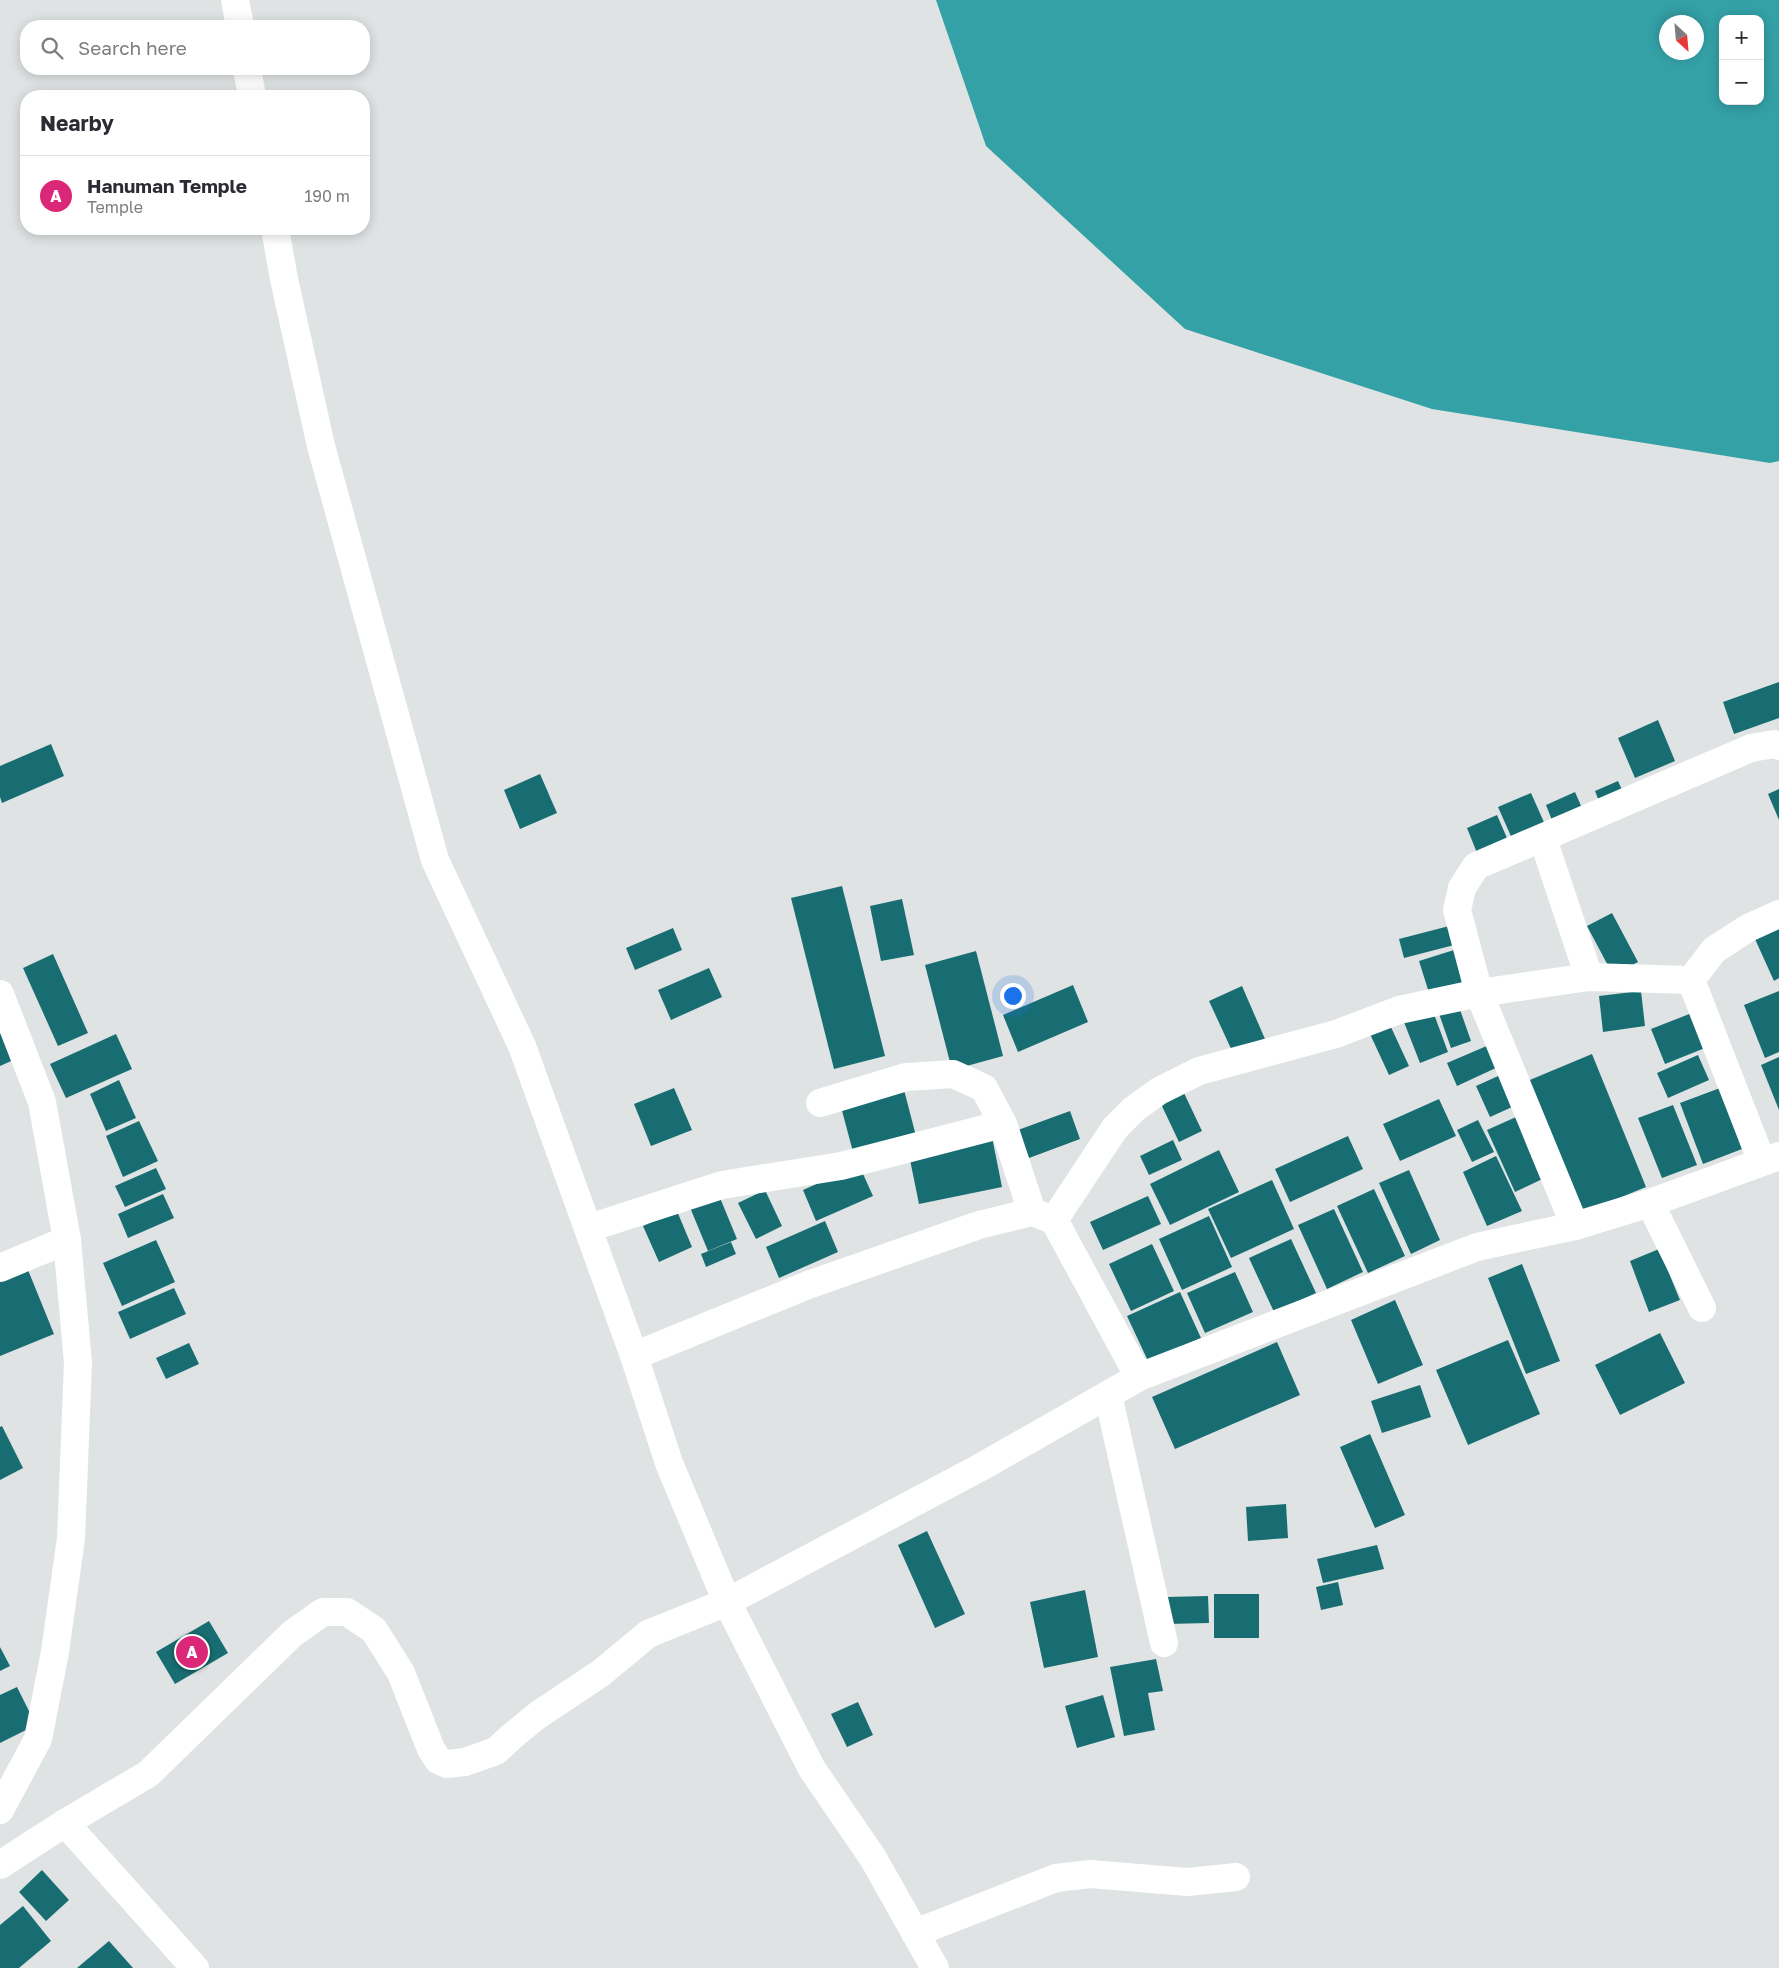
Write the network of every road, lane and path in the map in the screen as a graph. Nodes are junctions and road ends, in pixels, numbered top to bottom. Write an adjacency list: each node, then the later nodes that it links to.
1 (235, 0): 2 (street)
2 (239, 20)
3 (248, 75): 4 (street)
4 (251, 90)
5 (276, 235): 19 (street)
6 (1779, 746): 7 (street)
7 (1543, 839): 9 (street); 11 (street)
8 (1779, 914): 10 (street)
9 (1589, 977): 10 (street); 11 (street)
10 (1691, 980): 15 (street)
11 (1479, 993): 17 (street); 18 (street)
12 (1, 997): 20 (street)
13 (820, 1103): 14 (street)
14 (1004, 1124): 17 (street); 19 (street)
15 (1771, 1159): 16 (street)
16 (1650, 1203): 18 (street); 22 (street)
17 (1043, 1216): 23 (street); 24 (street)
18 (1575, 1226): 24 (street)
19 (589, 1228): 23 (street)
20 (67, 1240): 21 (street); 28 (street)
21 (0, 1268)
22 (1702, 1308)
23 (634, 1356): 26 (street)
24 (1139, 1377): 25 (street)
25 (1108, 1395): 26 (street); 27 (street)
26 (727, 1602): 29 (street); 32 (street)
27 (1164, 1643)
28 (0, 1810)
29 (65, 1823): 30 (street); 33 (street)
30 (0, 1866)
31 (1236, 1877): 32 (street)
32 (915, 1933): 34 (street)
33 (195, 1968)
34 (935, 1968)

